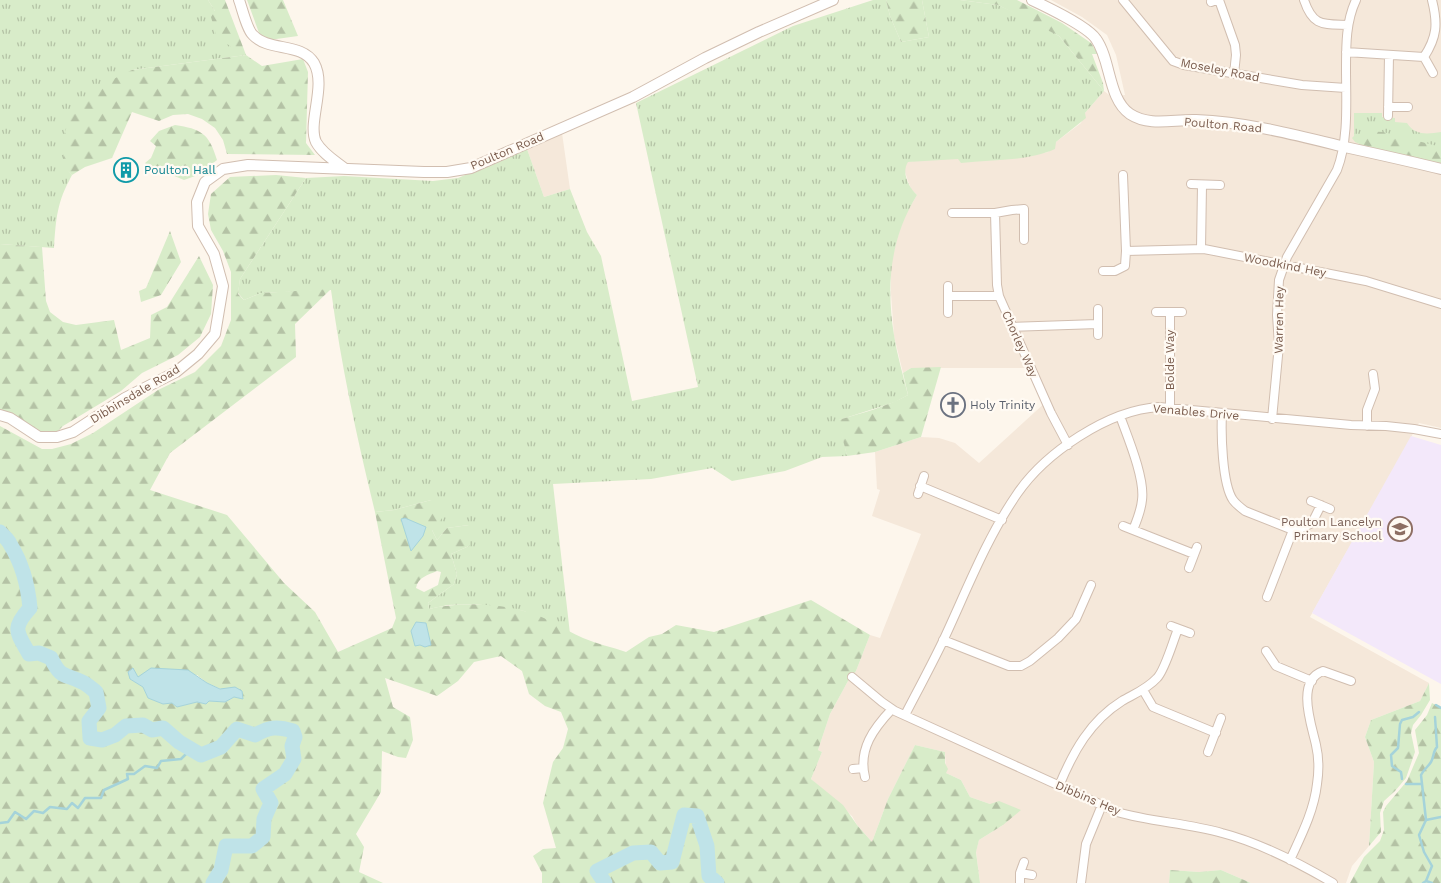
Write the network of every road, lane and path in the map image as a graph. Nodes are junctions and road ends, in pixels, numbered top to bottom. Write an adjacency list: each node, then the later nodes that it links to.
1 (239, 0): 20 (street)
2 (833, 0): 20 (street, Poulton Road)
3 (1032, 0): 19 (street, Poulton Road)
4 (1123, 0): 14 (street, Moseley Road)
5 (1304, 0): 9 (street)
6 (1356, 0): 9 (street, Warren Hey)
7 (1432, 0): 12 (street)
8 (1215, 1): 14 (street)
9 (1348, 25): 10 (street, Warren Hey)
10 (1346, 52): 11 (street); 15 (street, Warren Hey)
11 (1389, 55): 12 (street); 16 (street)
12 (1424, 57): 13 (street)
13 (1433, 73)
14 (1234, 74): 15 (street, Moseley Road)
15 (1346, 88): 19 (street, Warren Hey)
16 (1388, 107): 17 (street); 18 (street)
17 (1408, 107)
18 (1388, 116)
19 (1344, 146): 21 (street, Poulton Road); 32 (street, Warren Hey)
20 (344, 168): 31 (street, Poulton Road)
21 (1441, 169)
22 (1123, 176): 30 (street)
23 (1191, 184): 24 (street)
24 (1202, 185): 25 (street); 29 (street)
25 (1220, 185)
26 (952, 213): 27 (street)
27 (995, 213): 28 (street); 36 (street, Chorley Way)
28 (1024, 240)
29 (1201, 249): 30 (street, Woodkind Hey); 32 (street, Woodkind Hey)
30 (1126, 251): 33 (street)
31 (214, 254): 49 (street, Dibbinsdale Road)
32 (1285, 265): 37 (street, Woodkind Hey); 51 (street, Warren Hey)
33 (1102, 272)
34 (948, 286): 35 (street)
35 (948, 296): 36 (street, Chorley Way); 42 (street)
36 (999, 296): 44 (street, Chorley Way)
37 (1441, 304)
38 (1098, 309): 43 (street)
39 (1156, 312): 40 (street, Bolde Way)
40 (1170, 312): 41 (street, Bolde Way); 47 (street, Bolde Way)
41 (1182, 312)
42 (948, 313)
43 (1098, 324): 44 (street); 45 (street)
44 (1012, 327): 54 (street, Chorley Way)
45 (1098, 335)
46 (1373, 374): 52 (street)
47 (1170, 408): 48 (street, Venables Drive); 50 (street, Venables Drive)
48 (1222, 413): 51 (street, Venables Drive); 64 (street)
49 (0, 415)
50 (1120, 416): 54 (street, Venables Drive); 63 (street)
51 (1272, 419): 52 (street, Venables Drive)
52 (1367, 426): 53 (street, Venables Drive)
53 (1441, 434)
54 (1068, 445): 61 (street, Venables Drive)
55 (924, 476): 56 (street)
56 (920, 486): 57 (street); 61 (street)
57 (918, 494)
58 (1311, 501): 59 (street)
59 (1321, 505): 60 (street); 64 (street)
60 (1330, 509)
61 (1002, 520): 69 (street, Venables Drive)
62 (1122, 526): 63 (street)
63 (1133, 530): 65 (street)
64 (1293, 530): 67 (street)
65 (1189, 568)
66 (1091, 586): 69 (street)
67 (1267, 597)
68 (1190, 633): 76 (street)
69 (943, 640): 78 (street, Venables Drive)
70 (1266, 651): 73 (street)
71 (852, 677): 77 (street, Dibbins Hey)
72 (1341, 677): 73 (street); 74 (street); 75 (street)
73 (1312, 681): 87 (street)
74 (1351, 681)
75 (1337, 686)
76 (1143, 690): 80 (street); 85 (street)
77 (892, 709): 78 (street, Dibbins Hey); 82 (street)
78 (905, 715): 85 (street, Dibbins Hey)
79 (1221, 718): 80 (street)
80 (1216, 733): 81 (street)
81 (1208, 752)
82 (863, 768): 83 (street); 84 (street)
83 (853, 769)
84 (865, 776)
85 (1059, 786): 86 (street, Dibbins Hey)
86 (1102, 805): 87 (street, Dibbins Hey); 92 (street)
87 (1290, 860): 93 (street, Dibbins Hey)
88 (1024, 862): 89 (street)
89 (1020, 873): 90 (street); 91 (street)
90 (1032, 875)
91 (1020, 883)
92 (1081, 883)
93 (1334, 883)

